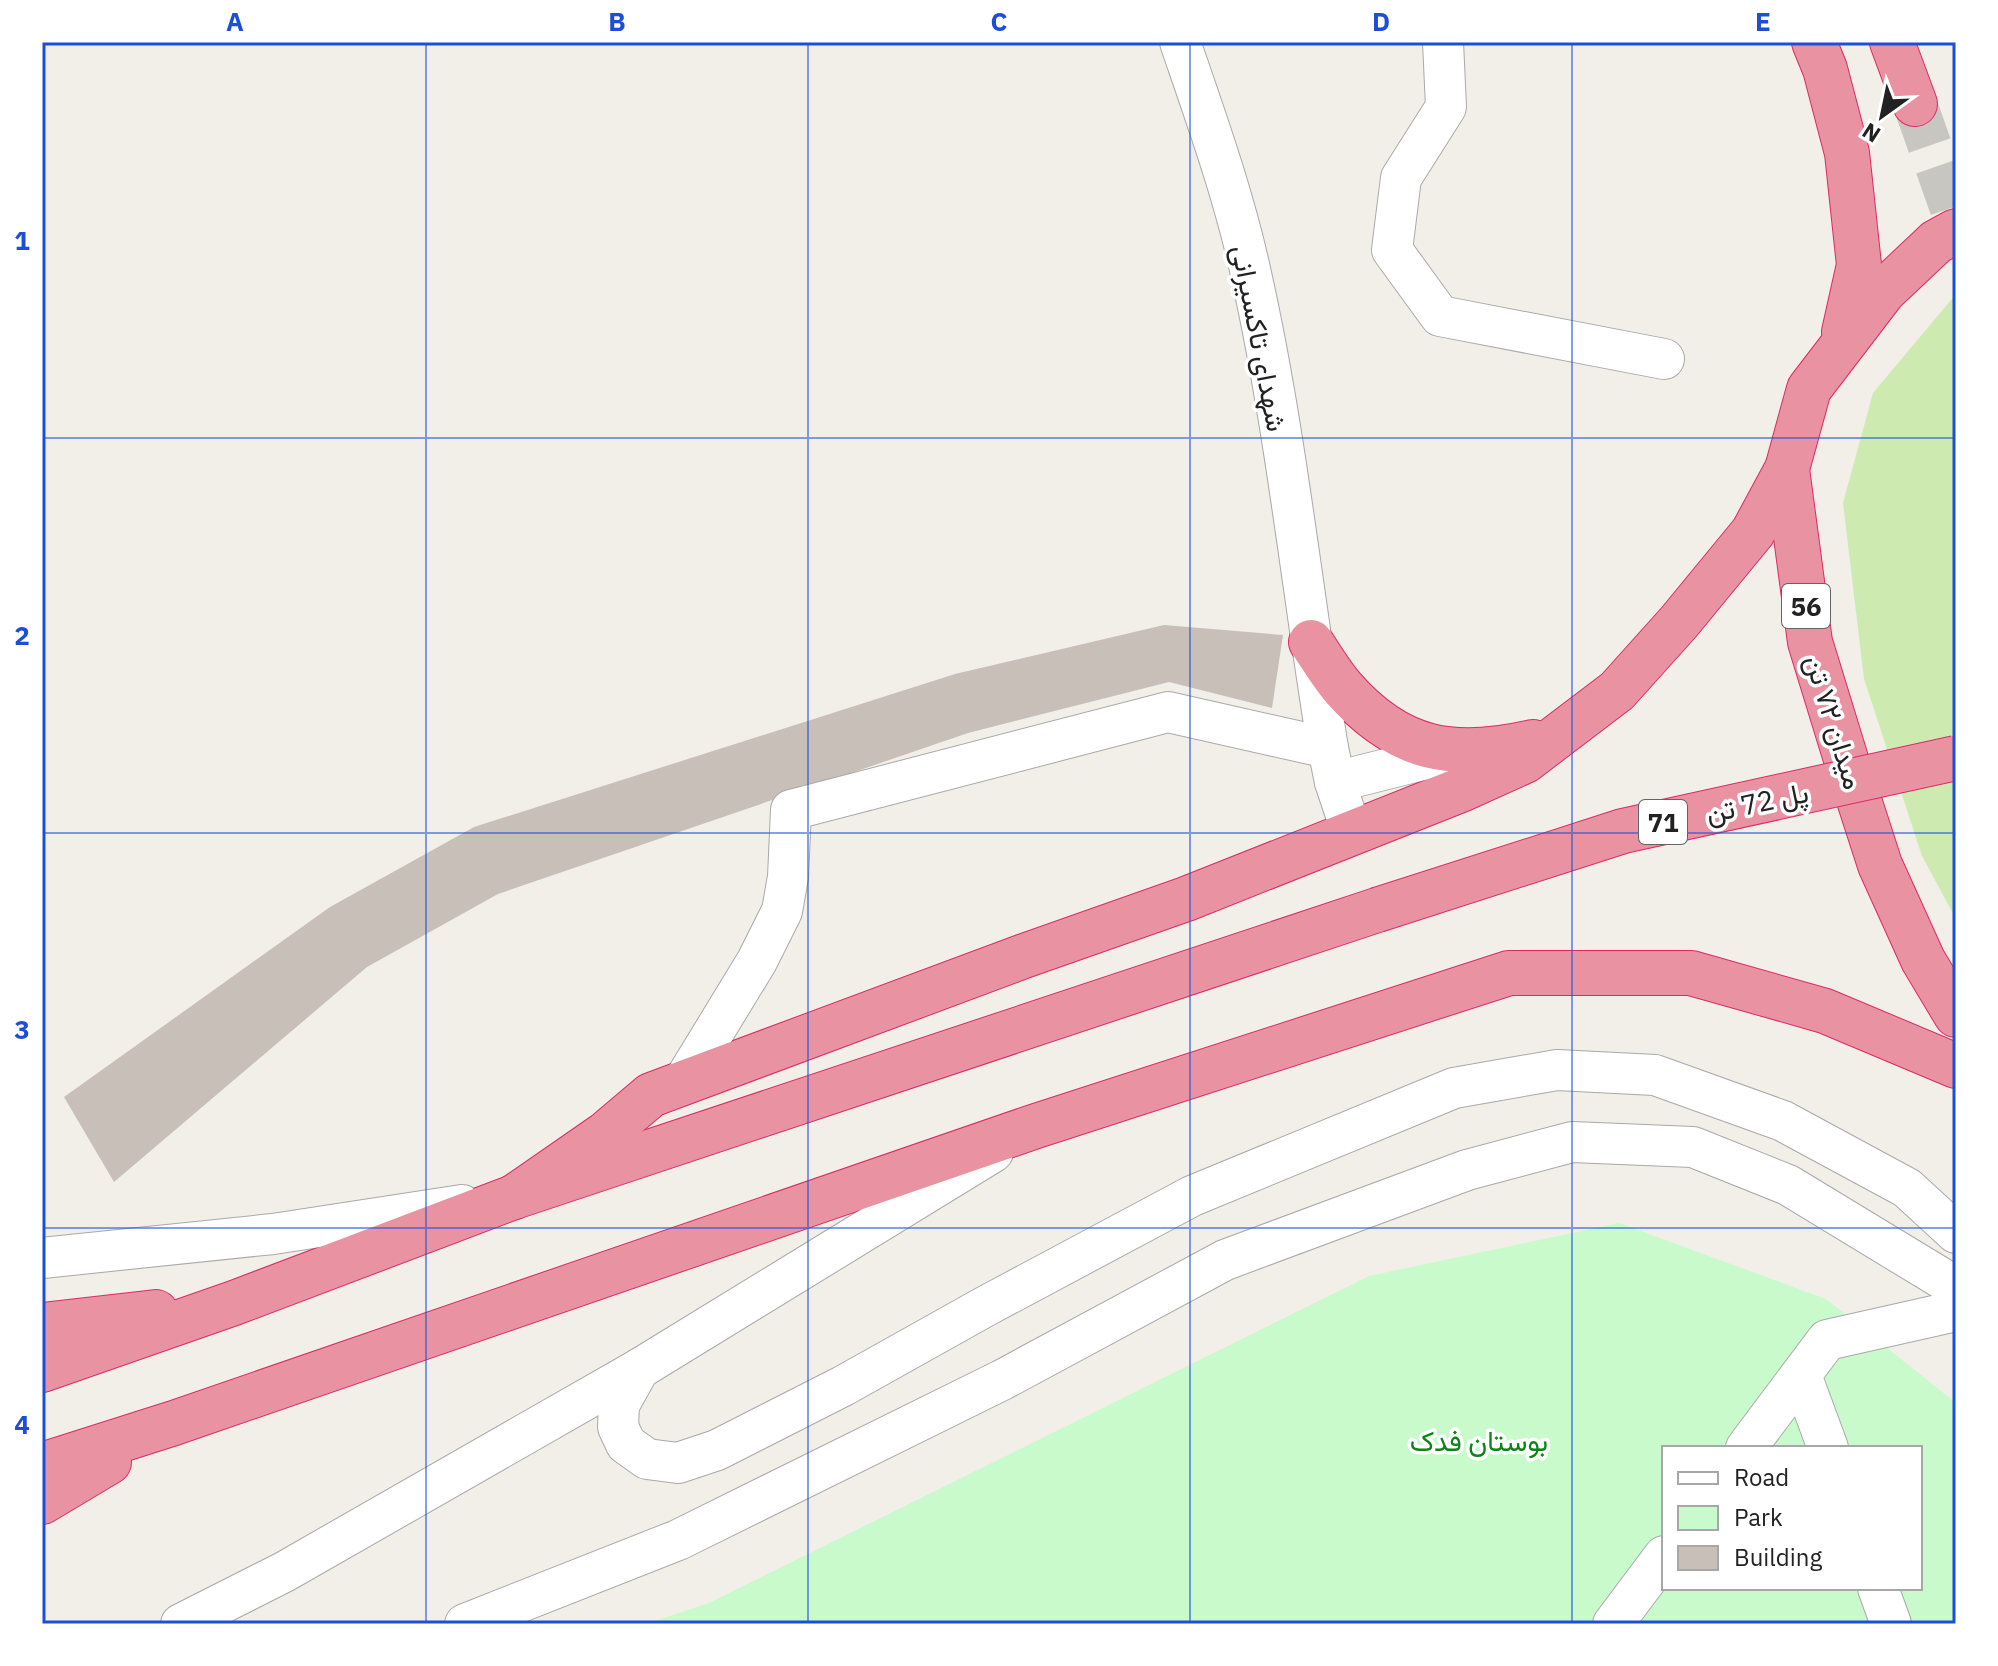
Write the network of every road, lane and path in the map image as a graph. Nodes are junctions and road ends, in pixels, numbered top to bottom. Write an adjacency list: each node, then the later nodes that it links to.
1 (1180, 42): 10 (street, شهدای تاکسیرانی)
2 (1443, 42): 8 (street)
3 (1814, 42): 7 (highway)
4 (1892, 42): 5 (highway)
5 (1915, 104)
6 (1956, 231): 7 (highway, میدان ۷۲ تن / 56)
7 (1841, 344): 9 (highway, میدان ۷۲ تن / 56)
8 (1664, 359)
9 (1787, 469): 11 (highway); 16 (highway, میدان ۷۲ تن / 56)
10 (1311, 642): 12 (highway); 14 (street, شهدای تاکسیرانی)
11 (1559, 737): 12 (highway); 15 (highway)
12 (1454, 752): 14 (street)
13 (1956, 758): 20 (highway, پل 72 تن / 71, bridge)
14 (1332, 765): 15 (street, شهدای تاکسیرانی); 18 (street)
15 (1352, 833): 18 (highway)
16 (1956, 1015)
17 (1956, 1066): 19 (highway)
18 (682, 1084): 20 (highway)
19 (1036, 1126): 27 (street); 30 (highway)
20 (514, 1197): 22 (street); 24 (highway)
21 (1956, 1233): 27 (street)
22 (42, 1258)
23 (1956, 1287): 38 (street)
24 (234, 1303): 26 (highway); 28 (highway)
25 (1956, 1311): 29 (street)
26 (42, 1325)
27 (639, 1369): 37 (street)
28 (42, 1370)
29 (1801, 1375): 31 (street); 32 (street)
30 (174, 1423): 33 (highway); 34 (highway)
31 (1748, 1446)
32 (1827, 1446)
33 (42, 1465)
34 (42, 1502)
35 (1662, 1559): 39 (street)
36 (1879, 1590): 40 (street)
37 (181, 1624)
38 (465, 1624)
39 (1613, 1624)
40 (1891, 1624)

